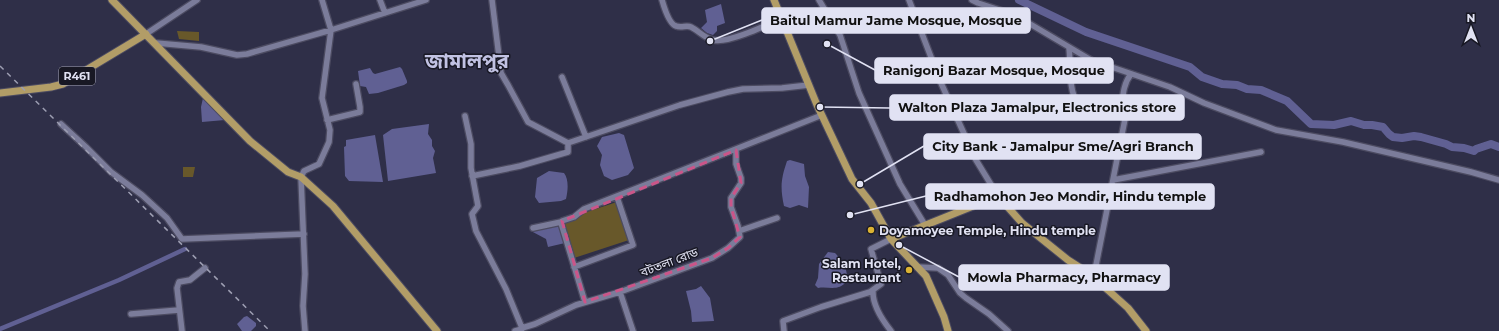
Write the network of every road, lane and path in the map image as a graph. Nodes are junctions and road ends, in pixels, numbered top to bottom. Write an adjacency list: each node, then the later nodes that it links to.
1 (112, 0): 15 (main road)
2 (197, 0): 15 (street)
3 (322, 0): 14 (street)
4 (380, 0): 12 (street)
5 (426, 0): 12 (street)
6 (492, 0): 29 (street)
7 (662, 0): 13 (street)
8 (774, 0): 13 (main road)
9 (819, 0): 40 (street)
10 (909, 0): 37 (street)
11 (972, 0): 17 (street)
12 (385, 13): 14 (street)
13 (782, 18): 21 (main road)
14 (331, 30): 16 (street); 26 (street)
15 (146, 34): 16 (main road); 22 (main road, R461)
16 (156, 44): 33 (main road)
17 (1069, 48): 18 (street); 23 (street)
18 (1131, 74): 23 (street); 35 (street)
19 (562, 77): 28 (street)
20 (356, 84): 26 (street)
21 (809, 85): 24 (main road); 28 (street)
22 (0, 93)
23 (1122, 105): 34 (street)
24 (822, 115): 30 (street); 44 (main road)
25 (465, 116): 32 (street)
26 (327, 120): 33 (street)
27 (61, 124): 43 (street)
28 (586, 137): 29 (street)
29 (568, 143): 32 (street)
30 (736, 150): 36 (street); 42 (street)
31 (1261, 152): 34 (street)
32 (472, 176): 54 (street)
33 (301, 177): 43 (street); 57 (main road)
34 (1113, 180): 48 (street)
35 (1499, 180)
36 (617, 196): 39 (street); 45 (street)
37 (998, 196): 40 (main road); 48 (main road)
38 (777, 218): 42 (street)
39 (561, 222): 41 (street); 45 (street)
40 (925, 225): 44 (main road)
41 (533, 228)
42 (739, 231): 50 (street, বটতলা রোড)
43 (304, 234): 56 (street)
44 (891, 239): 46 (main road); 49 (street)
45 (574, 267): 51 (street)
46 (917, 267): 62 (main road); 63 (street)
47 (205, 268): 52 (street)
48 (1090, 274): 64 (main road)
49 (873, 290): 60 (street); 61 (street)
50 (620, 292): 51 (street, বটতলা রোড); 59 (street)
51 (585, 302): 54 (street, বটতলা রোড)
52 (180, 310): 53 (street); 55 (street)
53 (131, 314)
54 (522, 329): 58 (street, বটতলা রোড)
55 (182, 331)
56 (306, 331)
57 (437, 331)
58 (515, 331)
59 (633, 331)
60 (784, 331)
61 (891, 331)
62 (948, 331)
63 (1008, 331)
64 (1146, 331)

